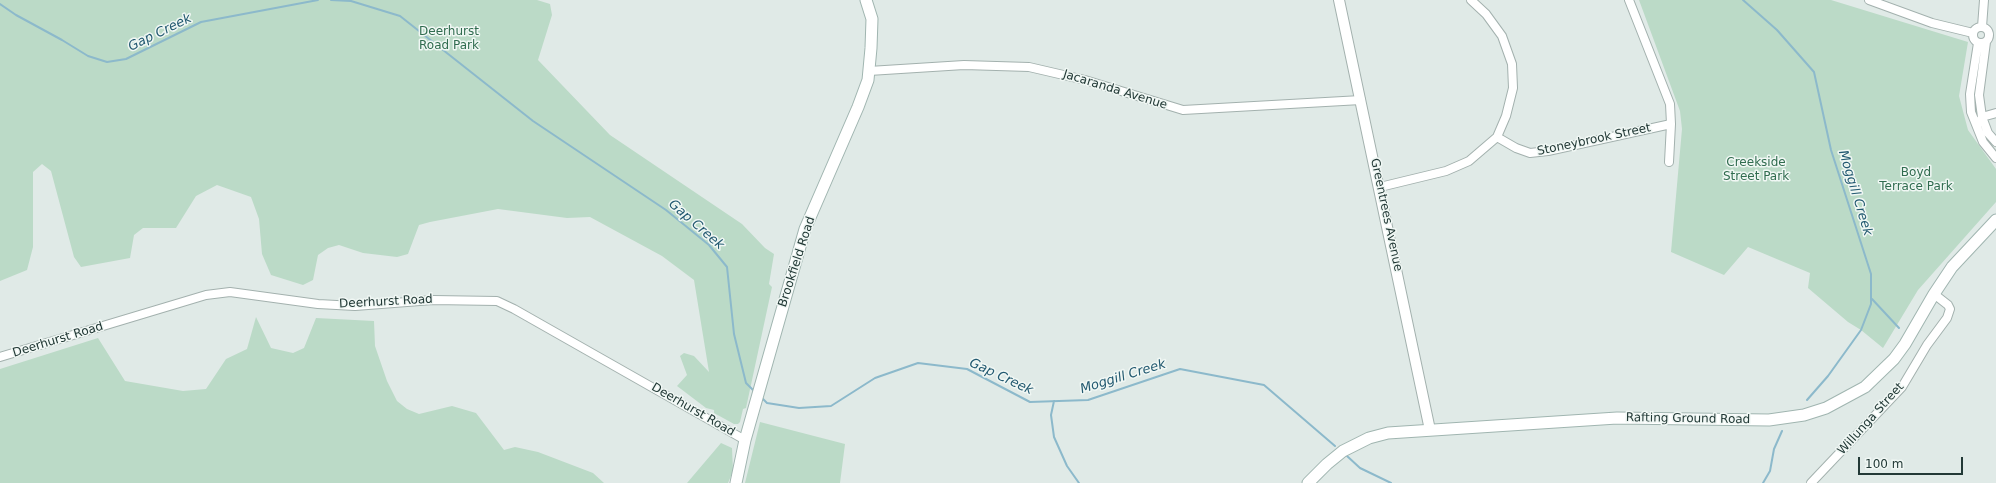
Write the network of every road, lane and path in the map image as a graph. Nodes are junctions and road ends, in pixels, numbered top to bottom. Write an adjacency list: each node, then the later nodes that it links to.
1 (866, 0): 10 (main road, Brookfield Road)
2 (1339, 0): 11 (street, Greentrees Avenue)
3 (1471, 0): 17 (street)
4 (1629, 0): 14 (street)
5 (1869, 0): 8 (street)
6 (1984, 0): 7 (street)
7 (1982, 27): 8 (street); 9 (street)
8 (1972, 33): 9 (street)
9 (1987, 40): 13 (street); 15 (street)
10 (870, 71): 11 (street, Jacaranda Avenue); 26 (main road, Brookfield Road)
11 (1361, 100): 21 (street, Greentrees Avenue)
12 (1996, 113): 13 (street)
13 (1982, 117): 15 (street); 16 (street)
14 (1671, 124): 17 (street, Stoneybrook Street); 20 (street)
15 (1976, 128): 16 (street); 19 (street)
16 (1992, 131): 18 (street)
17 (1497, 137): 21 (street)
18 (1996, 142)
19 (1996, 158)
20 (1669, 162)
21 (1380, 187): 25 (street, Greentrees Avenue)
22 (1996, 220): 23 (main road, Rafting Ground Road)
23 (1934, 294): 25 (main road, Rafting Ground Road); 29 (street, Willunga Street)
24 (0, 357): 26 (street, Deerhurst Road)
25 (1430, 430): 28 (main road, Rafting Ground Road)
26 (745, 440): 27 (main road, Brookfield Road)
27 (736, 483)
28 (1308, 483)
29 (1811, 483)

